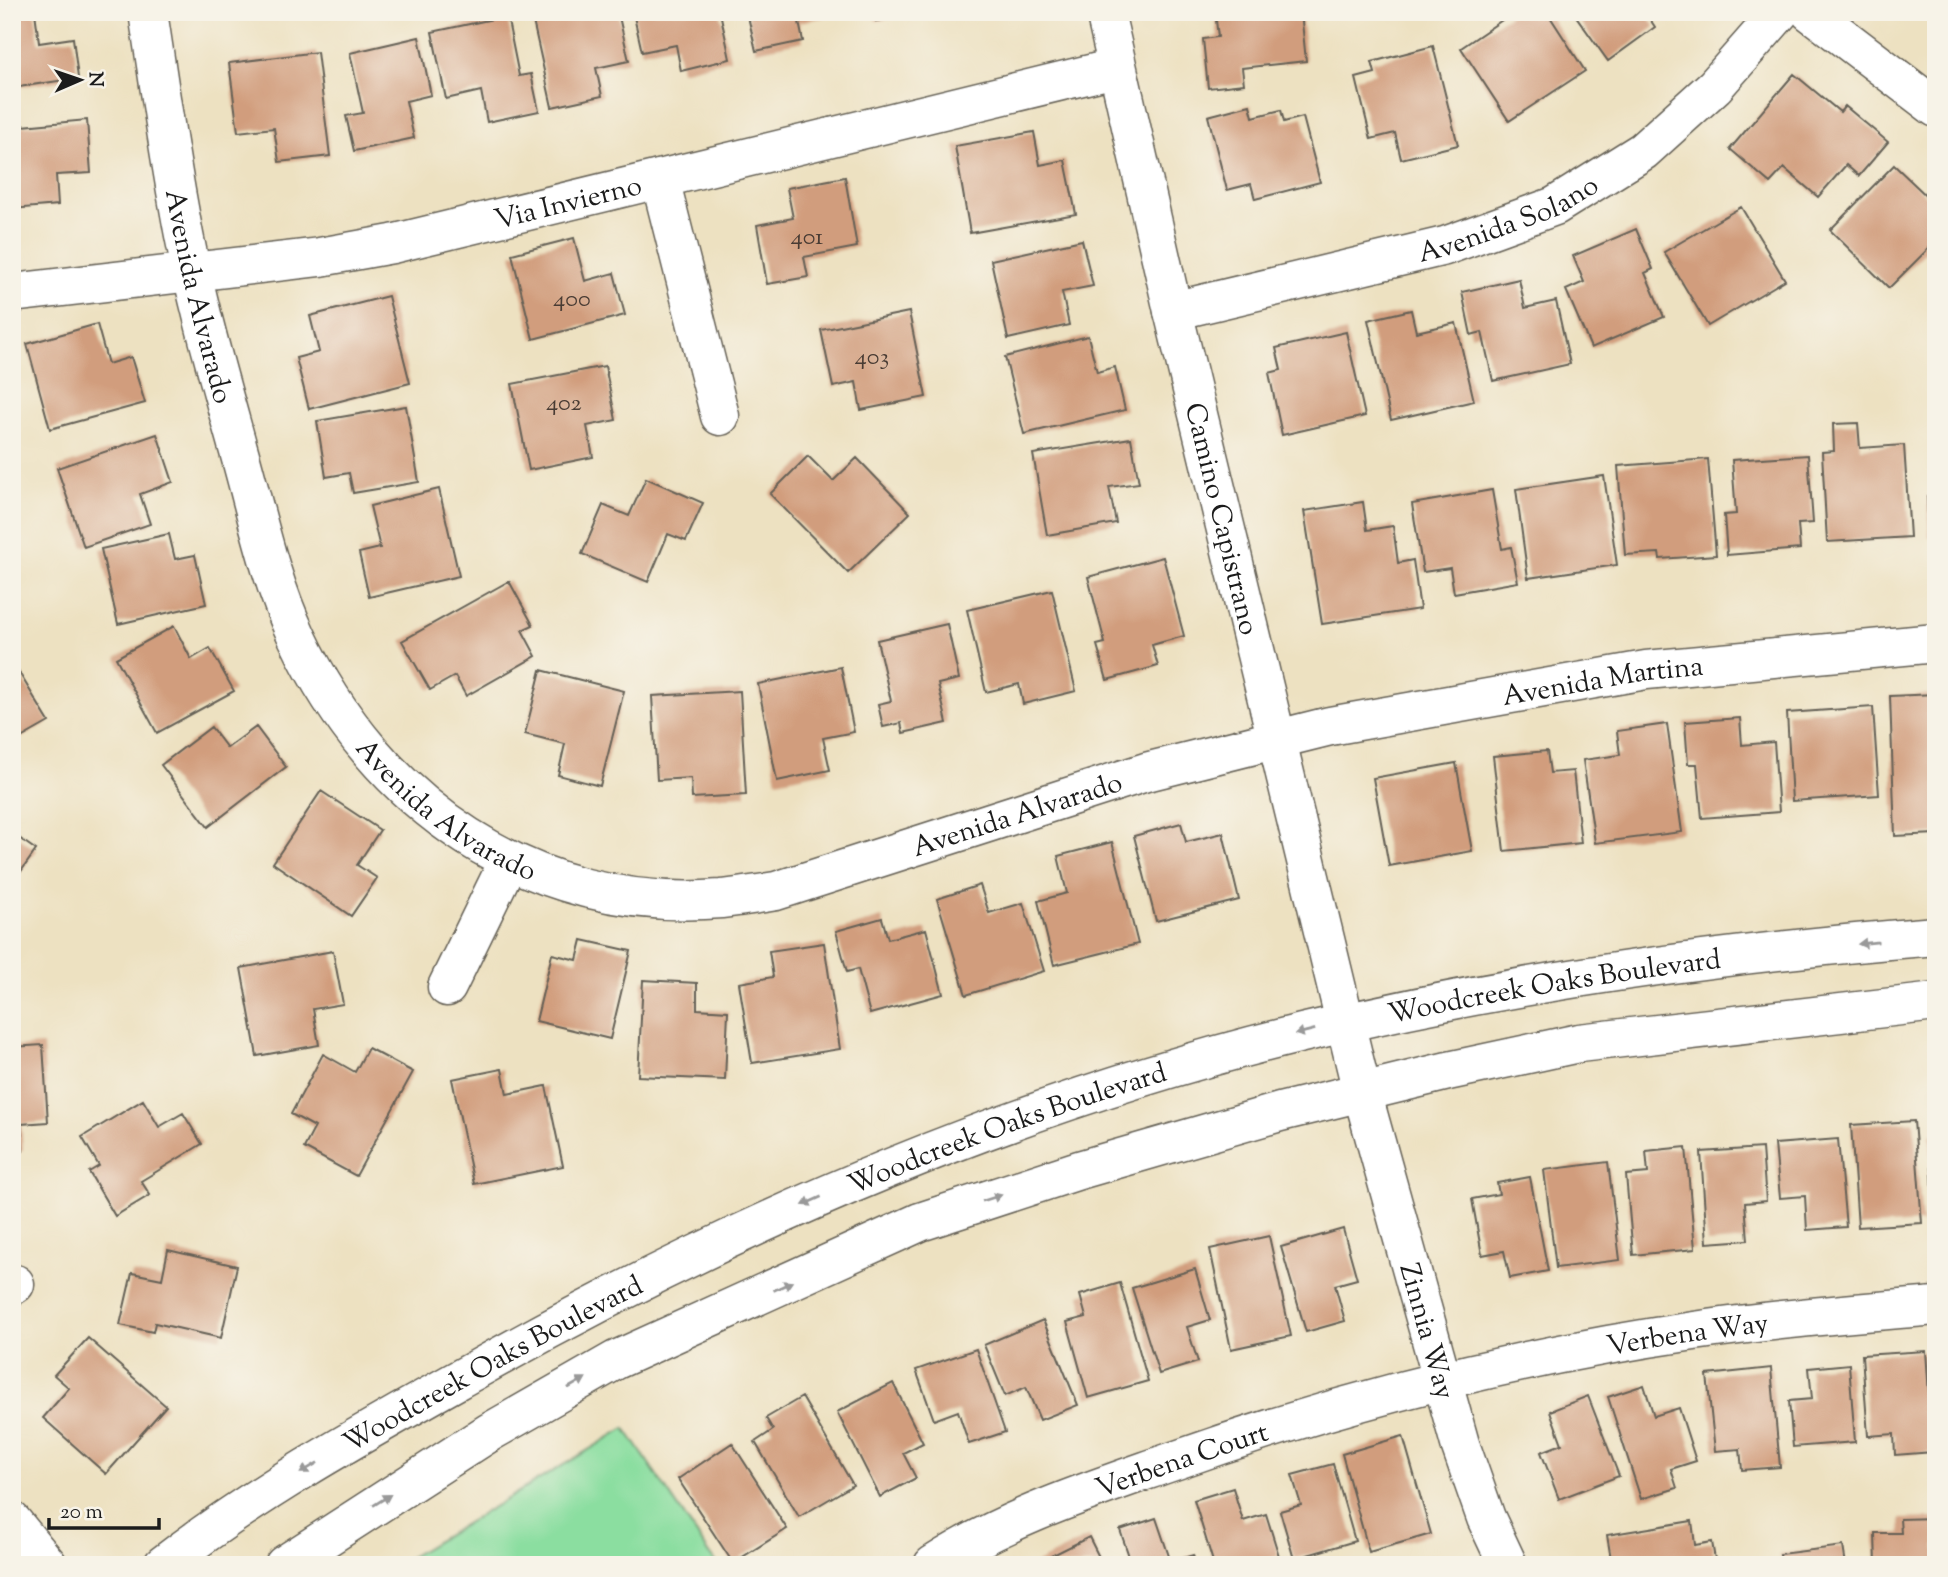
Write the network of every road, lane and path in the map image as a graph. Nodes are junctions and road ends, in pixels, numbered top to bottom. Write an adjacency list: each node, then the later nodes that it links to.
1 (148, 12): 8 (street, Avenida Alvarado)
2 (1105, 12): 5 (street, Camino Capistrano)
3 (1780, 12): 10 (street, Avenida Solano)
4 (1810, 12): 6 (street)
5 (1115, 68): 7 (street, Via Invierno); 10 (street, Camino Capistrano)
6 (1936, 108)
7 (660, 179): 8 (street, Via Invierno); 11 (street)
8 (192, 271): 9 (street, Via Invierno); 14 (street, Avenida Alvarado)
9 (12, 293)
10 (1173, 311): 13 (street, Camino Capistrano)
11 (720, 416)
12 (1936, 643): 13 (street, Avenida Martina)
13 (1275, 739): 14 (street, Avenida Alvarado); 18 (street, Camino Capistrano)
14 (508, 862): 16 (street)
15 (1936, 936): 18 (street, Woodcreek Oaks Boulevard, one-way to 18)
16 (447, 987)
17 (1936, 1002): 19 (street, Woodcreek Oaks Boulevard)
18 (1344, 1024): 19 (street, Zinnia Way); 24 (street, Woodcreek Oaks Boulevard, one-way to 24)
19 (1362, 1092): 21 (street, Zinnia Way); 25 (street, Woodcreek Oaks Boulevard, one-way to 19)
20 (1936, 1306): 21 (street, Verbena Way)
21 (1443, 1381): 26 (street, Verbena Court); 27 (street, Zinnia Way)
22 (12, 1521): 23 (street)
23 (48, 1565)
24 (163, 1565)
25 (284, 1565)
26 (933, 1565)
27 (1508, 1565)

